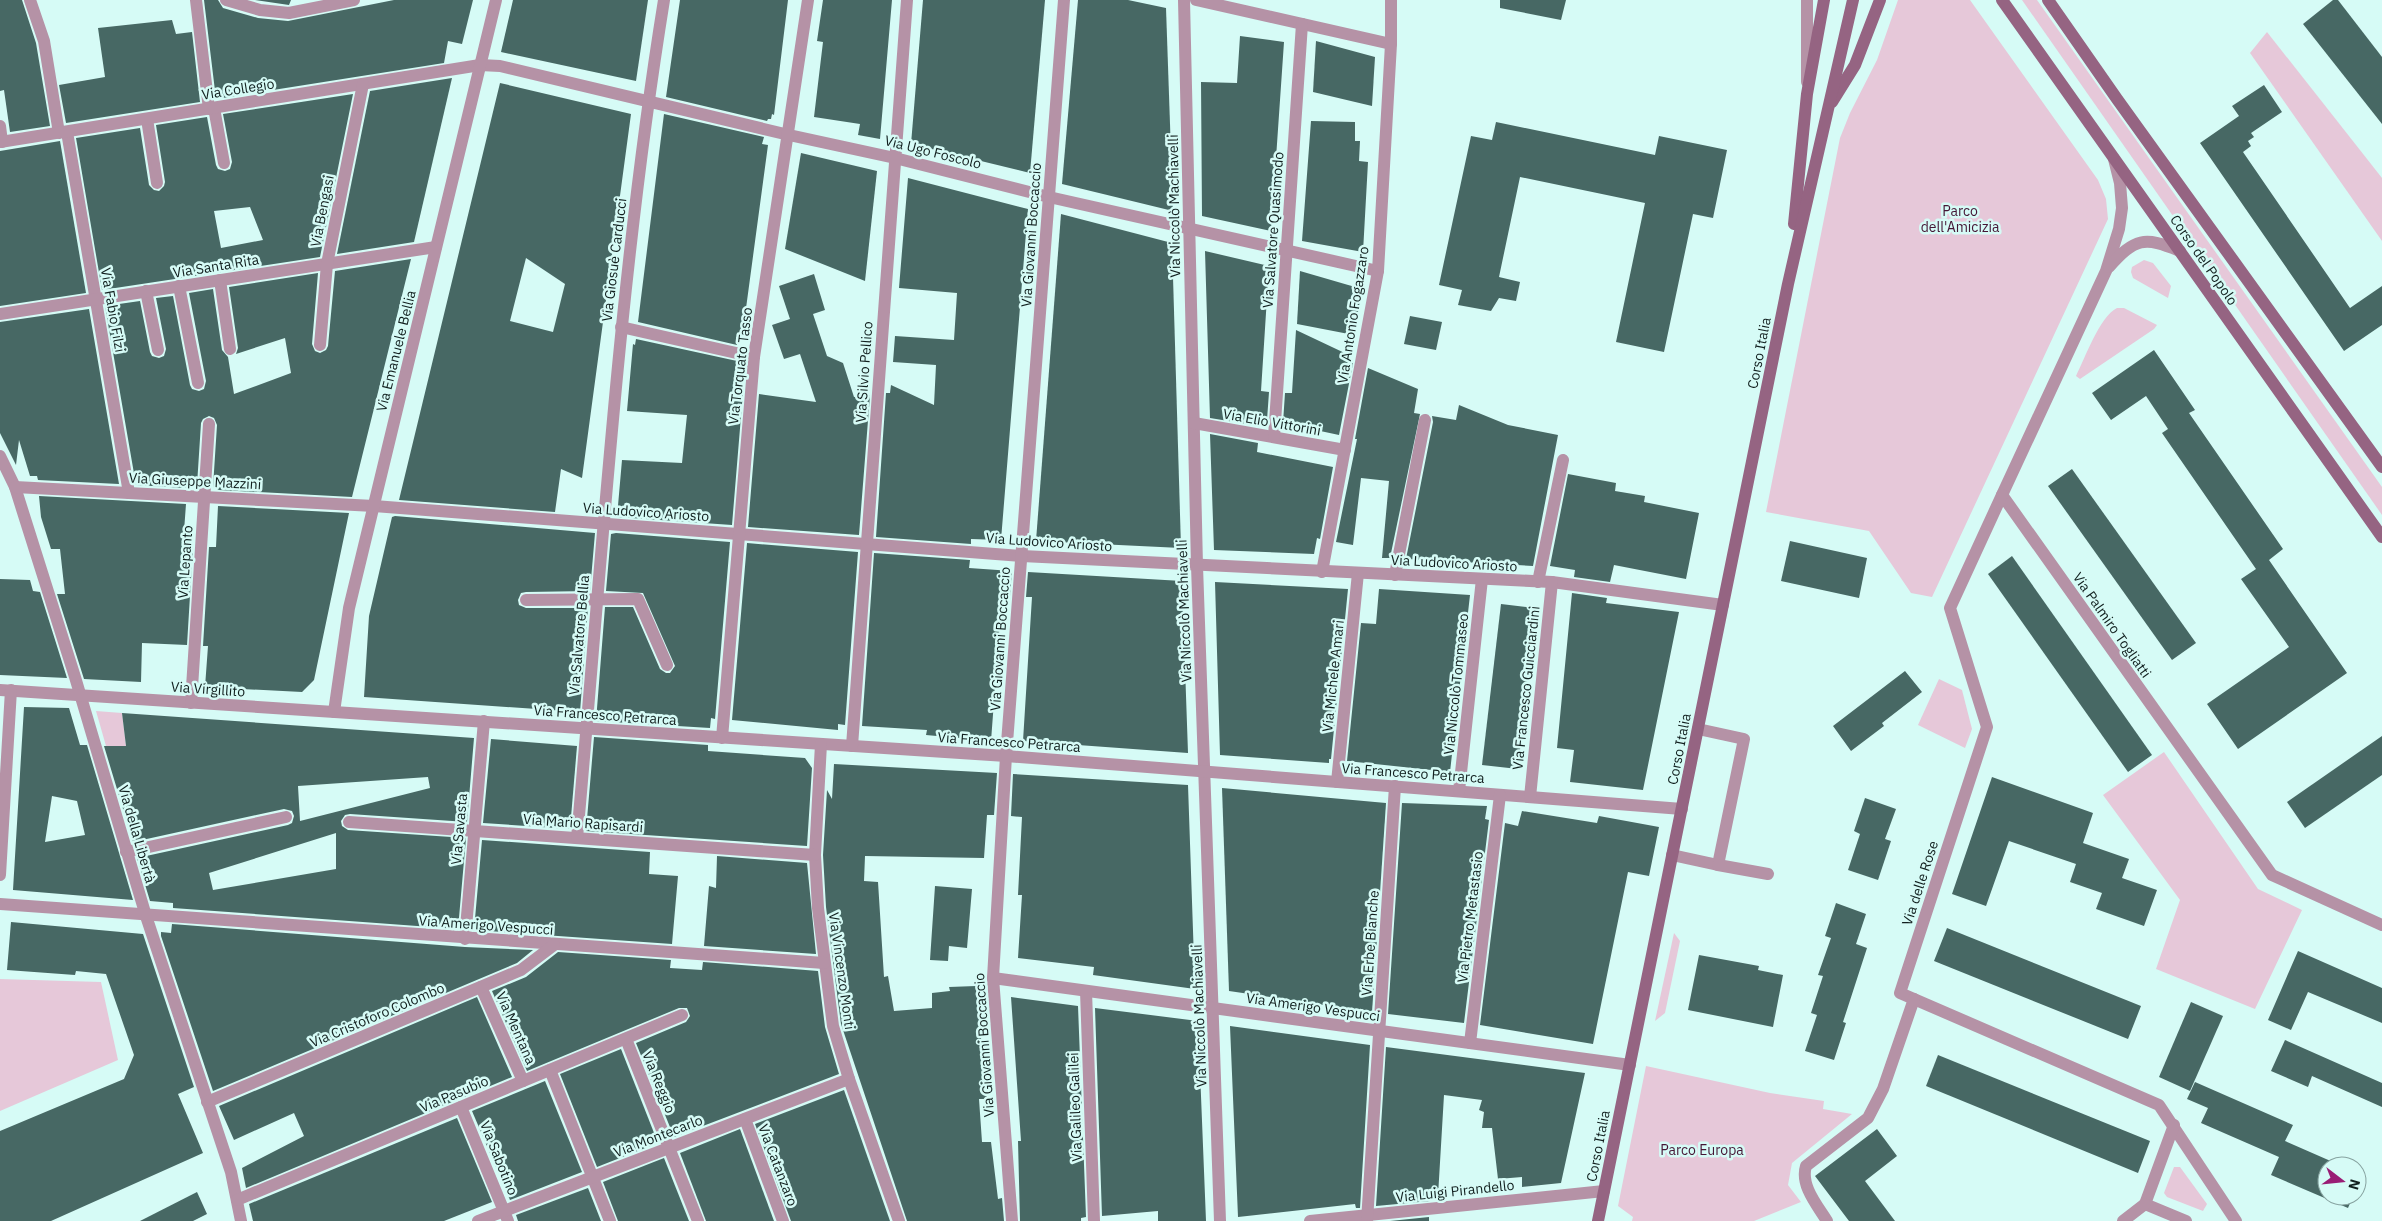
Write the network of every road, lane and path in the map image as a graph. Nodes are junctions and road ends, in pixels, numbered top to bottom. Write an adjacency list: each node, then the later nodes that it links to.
1 (30, 0): 30 (street, Via Fabio Filzi)
2 (196, 0): 26 (street)
3 (226, 0): 19 (street)
4 (354, 0): 19 (street)
5 (496, 0): 22 (street, Via Emanuele Bellia)
6 (664, 0): 25 (street, Via Giosuè Carducci)
7 (808, 0): 31 (street, Via Torquato Tasso)
8 (907, 0): 33 (street, Via Silvio Pellico)
9 (1064, 0): 37 (street, Via Giovanni Boccaccio)
10 (1184, 0): 38 (street, Via Niccolò Machiavelli)
11 (1196, 0): 20 (street)
12 (1392, 0): 21 (street, Via Antonio Fogazzaro)
13 (1807, 0): 24 (street)
14 (1824, 0): 24 (main road)
15 (1853, 0): 27 (main road)
16 (1880, 0): 27 (main road)
17 (2002, 0): 34 (main road, Corso del Popolo)
18 (2048, 0): 64 (main road, Corso del Popolo)
19 (260, 5)
20 (1302, 24): 21 (street); 40 (street, Via Salvatore Quasimodo)
21 (1391, 44): 43 (street, Via Antonio Fogazzaro)
22 (480, 65): 23 (street, Via Collegio); 25 (street, Via Ugo Foscolo); 39 (street, Via Emanuele Bellia)
23 (363, 84): 26 (street, Via Collegio); 42 (street, Via Bengasi)
24 (1807, 94): 46 (main road)
25 (648, 100): 31 (street, Via Ugo Foscolo); 51 (street, Via Giosuè Carducci)
26 (212, 108): 28 (street, Via Collegio); 35 (street)
27 (1826, 110): 46 (main road)
28 (147, 119): 30 (street, Via Collegio); 36 (street)
29 (0, 126): 32 (street)
30 (63, 132): 32 (street, Via Collegio); 49 (street, Via Fabio Filzi)
31 (789, 135): 33 (street, Via Ugo Foscolo); 55 (street, Via Torquato Tasso)
32 (1, 142)
33 (895, 158): 37 (street, Via Ugo Foscolo); 73 (street, Via Silvio Pellico)
34 (2114, 158): 41 (main road, Corso del Popolo); 44 (street)
35 (224, 163)
36 (157, 183)
37 (1048, 197): 38 (street, Via Ugo Foscolo); 74 (street, Via Giovanni Boccaccio)
38 (1190, 228): 40 (street, Via Ugo Foscolo); 59 (street, Via Niccolò Machiavelli)
39 (436, 247): 42 (street, Via Santa Rita); 69 (street, Via Emanuele Bellia)
40 (1287, 250): 43 (street, Via Ugo Foscolo); 60 (street, Via Salvatore Quasimodo)
41 (2180, 251): 44 (street); 72 (main road, Corso del Popolo)
42 (327, 264): 45 (street, Via Santa Rita); 52 (street, Via Bengasi)
43 (1378, 271): 61 (street, Via Antonio Fogazzaro)
44 (2106, 271): 67 (street)
45 (220, 280): 47 (street, Via Santa Rita); 53 (street)
46 (1788, 284): 84 (main road, Corso Italia)
47 (179, 286): 48 (street, Via Santa Rita); 56 (street)
48 (146, 291): 49 (street, Via Santa Rita); 54 (street)
49 (96, 299): 50 (street, Via Santa Rita); 66 (street, Via Fabio Filzi)
50 (0, 314)
51 (621, 327): 55 (street); 70 (street, Via Giosuè Carducci)
52 (320, 346)
53 (230, 349)
54 (158, 350)
55 (754, 357): 71 (street, Via Torquato Tasso)
56 (198, 383)
57 (1425, 420): 78 (street)
58 (209, 424): 68 (street, Via Lepanto)
59 (1194, 424): 60 (street, Via Elio Vittorini); 75 (street, Via Niccolò Machiavelli)
60 (1274, 438): 61 (street, Via Elio Vittorini)
61 (1345, 450): 76 (street, Via Antonio Fogazzaro)
62 (0, 456): 65 (street, Via della Libertà)
63 (1563, 460): 80 (street)
64 (2382, 467)
65 (15, 487): 66 (street, Via Giuseppe Mazzini); 87 (street, Via della Libertà)
66 (129, 493): 68 (street, Via Giuseppe Mazzini)
67 (2002, 495): 116 (street, Via Palmiro Togliatti); 123 (street, Via delle Rose)
68 (205, 497): 69 (street, Via Giuseppe Mazzini); 88 (street, Via Lepanto)
69 (374, 506): 70 (street, Via Ludovico Ariosto); 89 (street, Via Emanuele Bellia)
70 (604, 524): 71 (street, Via Ludovico Ariosto); 82 (street, Via Salvatore Bellia)
71 (738, 534): 73 (street, Via Ludovico Ariosto); 93 (street, Via Torquato Tasso)
72 (2382, 537)
73 (867, 544): 74 (street, Via Ludovico Ariosto); 95 (street, Via Silvio Pellico)
74 (1022, 556): 75 (street, Via Ludovico Ariosto); 96 (street, Via Giovanni Boccaccio)
75 (1198, 566): 76 (street, Via Ludovico Ariosto); 97 (street, Via Niccolò Machiavelli)
76 (1322, 572): 77 (street, Via Ludovico Ariosto)
77 (1358, 573): 78 (street, Via Ludovico Ariosto); 98 (street, Via Michele Amari)
78 (1395, 575): 79 (street, Via Ludovico Ariosto)
79 (1482, 579): 80 (street, Via Ludovico Ariosto); 100 (street, Via Niccolò Tommaseo)
80 (1538, 582): 81 (street, Via Ludovico Ariosto)
81 (1552, 582): 84 (street, Via Ludovico Ariosto); 102 (street, Via Francesco Guicciardini)
82 (598, 599): 83 (street); 85 (street); 91 (street, Via Salvatore Bellia)
83 (526, 600)
84 (1723, 605): 92 (main road, Corso Italia)
85 (667, 665)
86 (5, 690): 87 (street, Via Virgillito); 113 (street)
87 (80, 695): 88 (street, Via Virgillito); 108 (street, Via della Libertà)
88 (191, 702): 89 (street, Via Virgillito)
89 (334, 712): 90 (street, Via Francesco Petrarca)
90 (484, 722): 91 (street, Via Francesco Petrarca); 106 (street, Via Savasta)
91 (587, 728): 93 (street, Via Francesco Petrarca); 107 (street, Via Salvatore Bellia)
92 (1698, 730): 103 (main road, Corso Italia); 111 (street)
93 (722, 738): 94 (street, Via Francesco Petrarca)
94 (821, 744): 95 (street, Via Francesco Petrarca); 109 (street, Via Vincenzo Monti)
95 (852, 746): 96 (street, Via Francesco Petrarca)
96 (1006, 756): 97 (street, Via Francesco Petrarca); 120 (street, Via Giovanni Boccaccio)
97 (1205, 771): 98 (street, Via Francesco Petrarca); 124 (street, Via Niccolò Machiavelli)
98 (1337, 782): 99 (street, Via Francesco Petrarca)
99 (1395, 786): 100 (street, Via Francesco Petrarca); 126 (street, Via Erbe Bianche)
100 (1459, 791): 101 (street, Via Francesco Petrarca)
101 (1500, 795): 102 (street, Via Francesco Petrarca); 128 (street, Via Pietro Metastasio)
102 (1530, 797): 103 (street, Via Francesco Petrarca)
103 (1682, 809): 110 (main road, Corso Italia)
104 (286, 817): 108 (street)
105 (349, 822): 106 (street, Via Mario Rapisardi)
106 (474, 830): 107 (street, Via Mario Rapisardi); 117 (street, Via Savasta)
107 (577, 838): 109 (street, Via Mario Rapisardi)
108 (126, 852): 115 (street, Via della Libertà)
109 (815, 855): 119 (street, Via Vincenzo Monti)
110 (1672, 855): 111 (street); 129 (main road, Corso Italia)
111 (1718, 865): 112 (street)
112 (1768, 874)
113 (0, 875)
114 (0, 904): 115 (street, Via Amerigo Vespucci)
115 (146, 916): 117 (street, Via Amerigo Vespucci); 133 (street, Via della Libertà)
116 (2382, 925)
117 (465, 938): 118 (street, Via Amerigo Vespucci)
118 (554, 945): 119 (street, Via Amerigo Vespucci); 121 (street, Via Cristoforo Colombo)
119 (824, 963): 131 (street, Via Vincenzo Monti)
120 (993, 978): 122 (street, Via Amerigo Vespucci); 150 (street, Via Giovanni Boccaccio)
121 (482, 987): 132 (street, Via Mentana); 133 (street, Via Cristoforo Colombo)
122 (1086, 991): 124 (street, Via Amerigo Vespucci); 151 (street, Via Galileo Galilei)
123 (1914, 999): 136 (street); 155 (street)
124 (1213, 1008): 126 (street, Via Amerigo Vespucci); 152 (street, Via Niccolò Machiavelli)
125 (682, 1015): 127 (street, Via Pasubio)
126 (1379, 1031): 128 (street, Via Amerigo Vespucci); 143 (street, Via Erbe Bianche)
127 (626, 1039): 130 (street, Via Pasubio); 137 (street, Via Reggio)
128 (1470, 1044): 129 (street, Via Amerigo Vespucci)
129 (1630, 1065): 139 (main road, Corso Italia)
130 (550, 1070): 132 (street, Via Pasubio); 138 (street)
131 (849, 1079): 135 (street, Via Montecarlo); 149 (street, Via Vincenzo Monti)
132 (523, 1081): 134 (street, Via Pasubio)
133 (207, 1102): 140 (street, Via della Libertà)
134 (461, 1107): 140 (street, Via Pasubio); 142 (street, Via Sabotino)
135 (745, 1119): 137 (street, Via Montecarlo); 148 (street, Via Catanzaro)
136 (2174, 1125): 141 (street); 158 (street)
137 (669, 1148): 138 (street, Via Montecarlo); 147 (street, Via Reggio)
138 (592, 1177): 142 (street, Via Montecarlo); 146 (street)
139 (1604, 1191): 143 (street, Via Luigi Pirandello); 154 (main road, Corso Italia)
140 (237, 1200): 144 (street, Via della Libertà)
141 (2146, 1204): 156 (street); 157 (street)
142 (506, 1216): 145 (street, Via Montecarlo)
143 (1367, 1218): 153 (street, Via Luigi Pirandello)
144 (242, 1221)
145 (478, 1221)
146 (610, 1221)
147 (698, 1221)
148 (783, 1221)
149 (899, 1221)
150 (1012, 1221)
151 (1094, 1221)
152 (1220, 1221)
153 (1310, 1221)
154 (1598, 1221)
155 (1827, 1221)
156 (2123, 1221)
157 (2186, 1221)
158 (2236, 1221)

